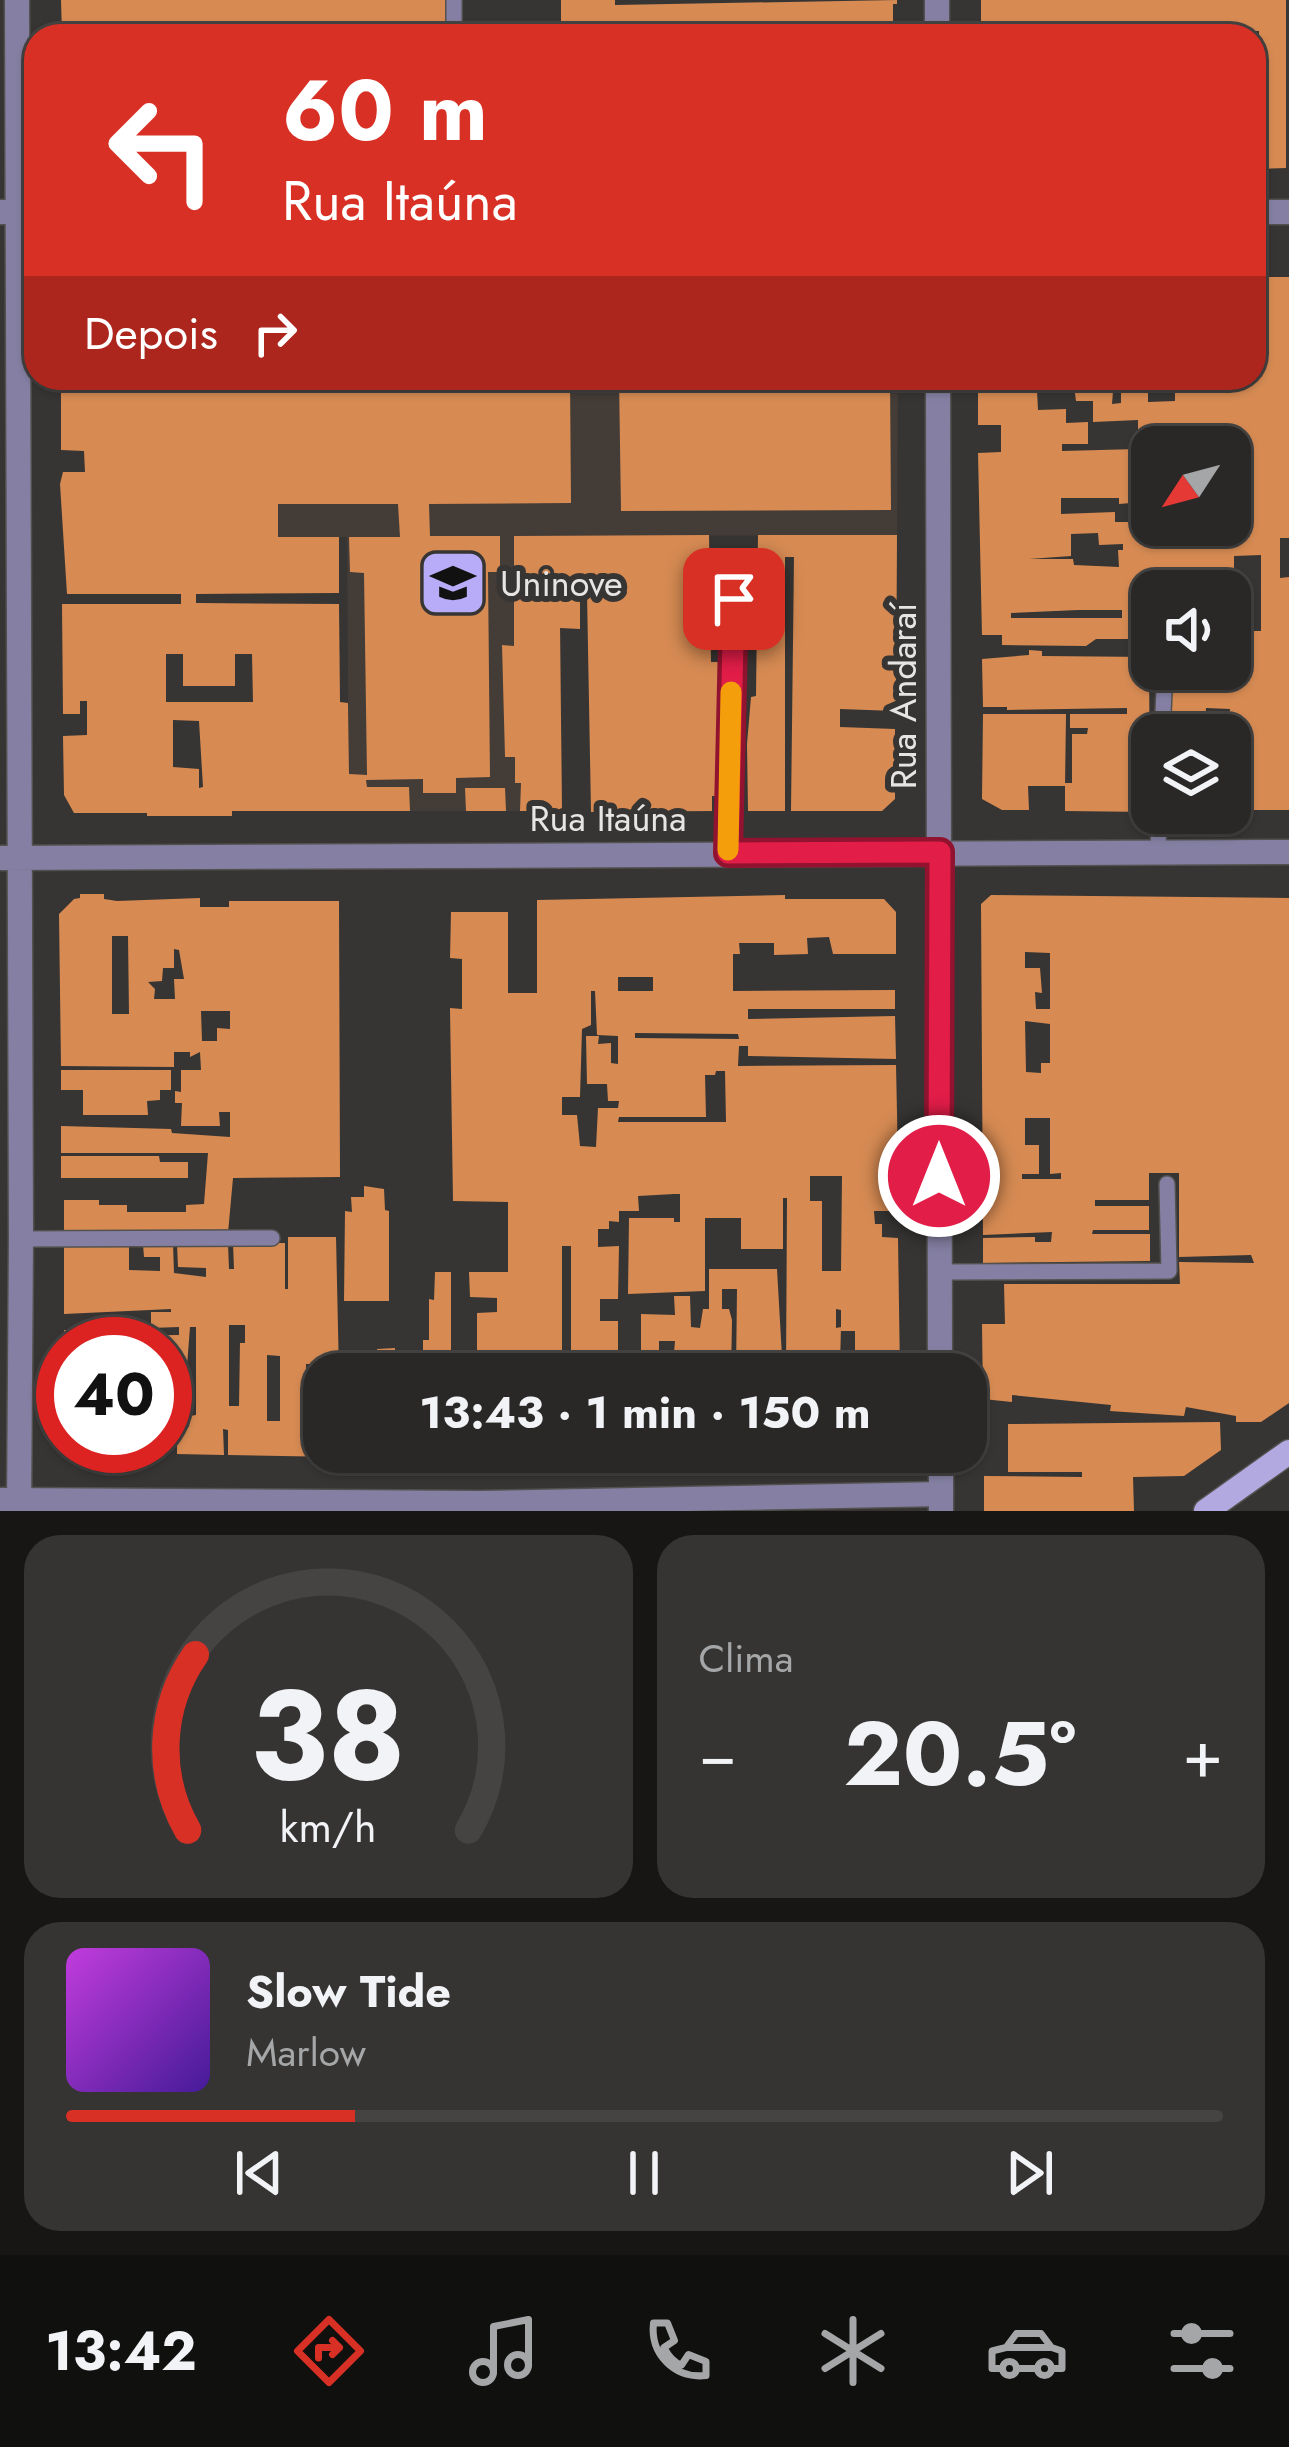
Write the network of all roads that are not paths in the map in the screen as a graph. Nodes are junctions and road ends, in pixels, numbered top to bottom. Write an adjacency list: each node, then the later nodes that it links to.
1 (16, 0): 2 (street)
2 (17, 212): 10 (street)
3 (938, 390): 6 (street, Rua Andaraí)
4 (734, 599): 8 (lane)
5 (1158, 834): 9 (lane)
6 (940, 852): 8 (street, Rua Itaúna); 9 (street, Rua Itaúna); 14 (street, Rua Andaraí)
7 (1289, 852): 9 (street, Rua Itaúna)
8 (728, 853): 10 (street, Rua Itaúna)
9 (1158, 853)
10 (9, 858): 13 (street)
11 (1167, 1184): 14 (lane)
12 (272, 1238): 13 (lane)
13 (21, 1239): 18 (street)
14 (938, 1272): 15 (street, Rua Andaraí)
15 (940, 1353)
16 (1289, 1452): 20 (main road)
17 (941, 1502): 19 (street)
18 (12, 1504): 19 (street)
19 (480, 1507)
20 (1206, 1511)

